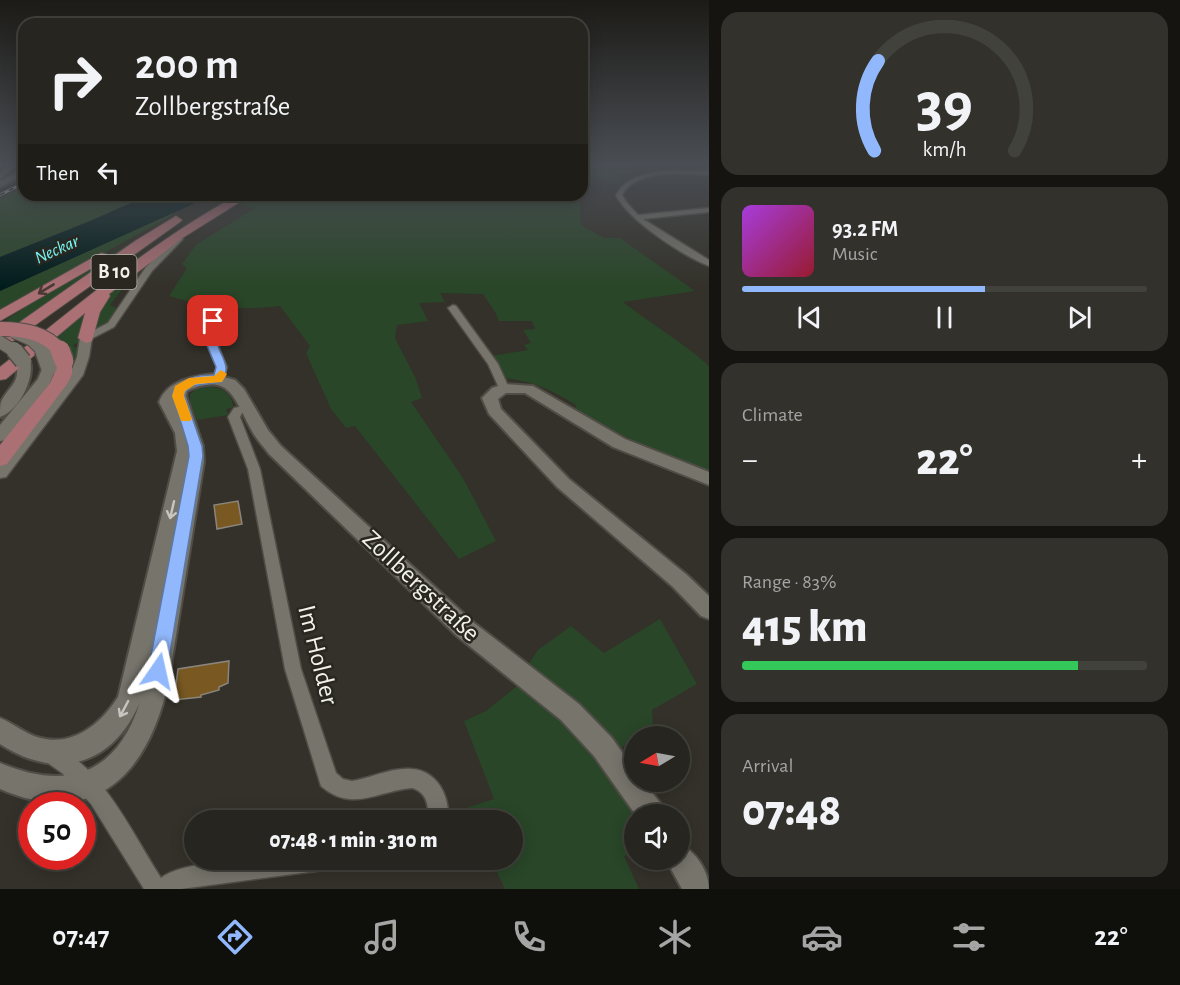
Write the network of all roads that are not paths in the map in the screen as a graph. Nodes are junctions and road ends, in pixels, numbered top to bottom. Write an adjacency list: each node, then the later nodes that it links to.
1 (204, 205): 13 (highway, B 10)
2 (222, 205): 15 (highway, B 10)
3 (227, 205): 10 (highway)
4 (227, 205): 14 (street)
5 (625, 205): 8 (street)
6 (709, 210): 8 (street)
7 (188, 211): 13 (highway, one-way to 13)
8 (637, 217): 9 (street)
9 (709, 264)
10 (114, 282): 14 (highway); 17 (highway)
11 (453, 308): 20 (street)
12 (216, 316): 18 (street)
13 (0, 330): 16 (main road, bridge); 16 (highway, bridge); 22 (main road, bridge)
14 (86, 338): 25 (street)
15 (0, 363)
16 (57, 364): 23 (main road); 24 (highway)
17 (0, 375)
18 (218, 379): 19 (main road); 21 (main road, Zollbergstraße)
19 (187, 383): 29 (main road, one-way to 29); 31 (main road)
20 (504, 388): 26 (main road); 27 (main road)
21 (247, 408): 32 (main road, Zollbergstraße); 33 (street, Im Holder)
22 (0, 412)
23 (0, 436)
24 (0, 459)
25 (0, 473)
26 (709, 479)
27 (709, 610)
28 (0, 730): 29 (main road)
29 (48, 752): 31 (street)
30 (0, 776): 31 (main road)
31 (86, 785): 36 (street)
32 (644, 804)
33 (437, 810)
34 (246, 870): 36 (street)
35 (687, 870): 37 (main road)
36 (156, 888)
37 (699, 889)

